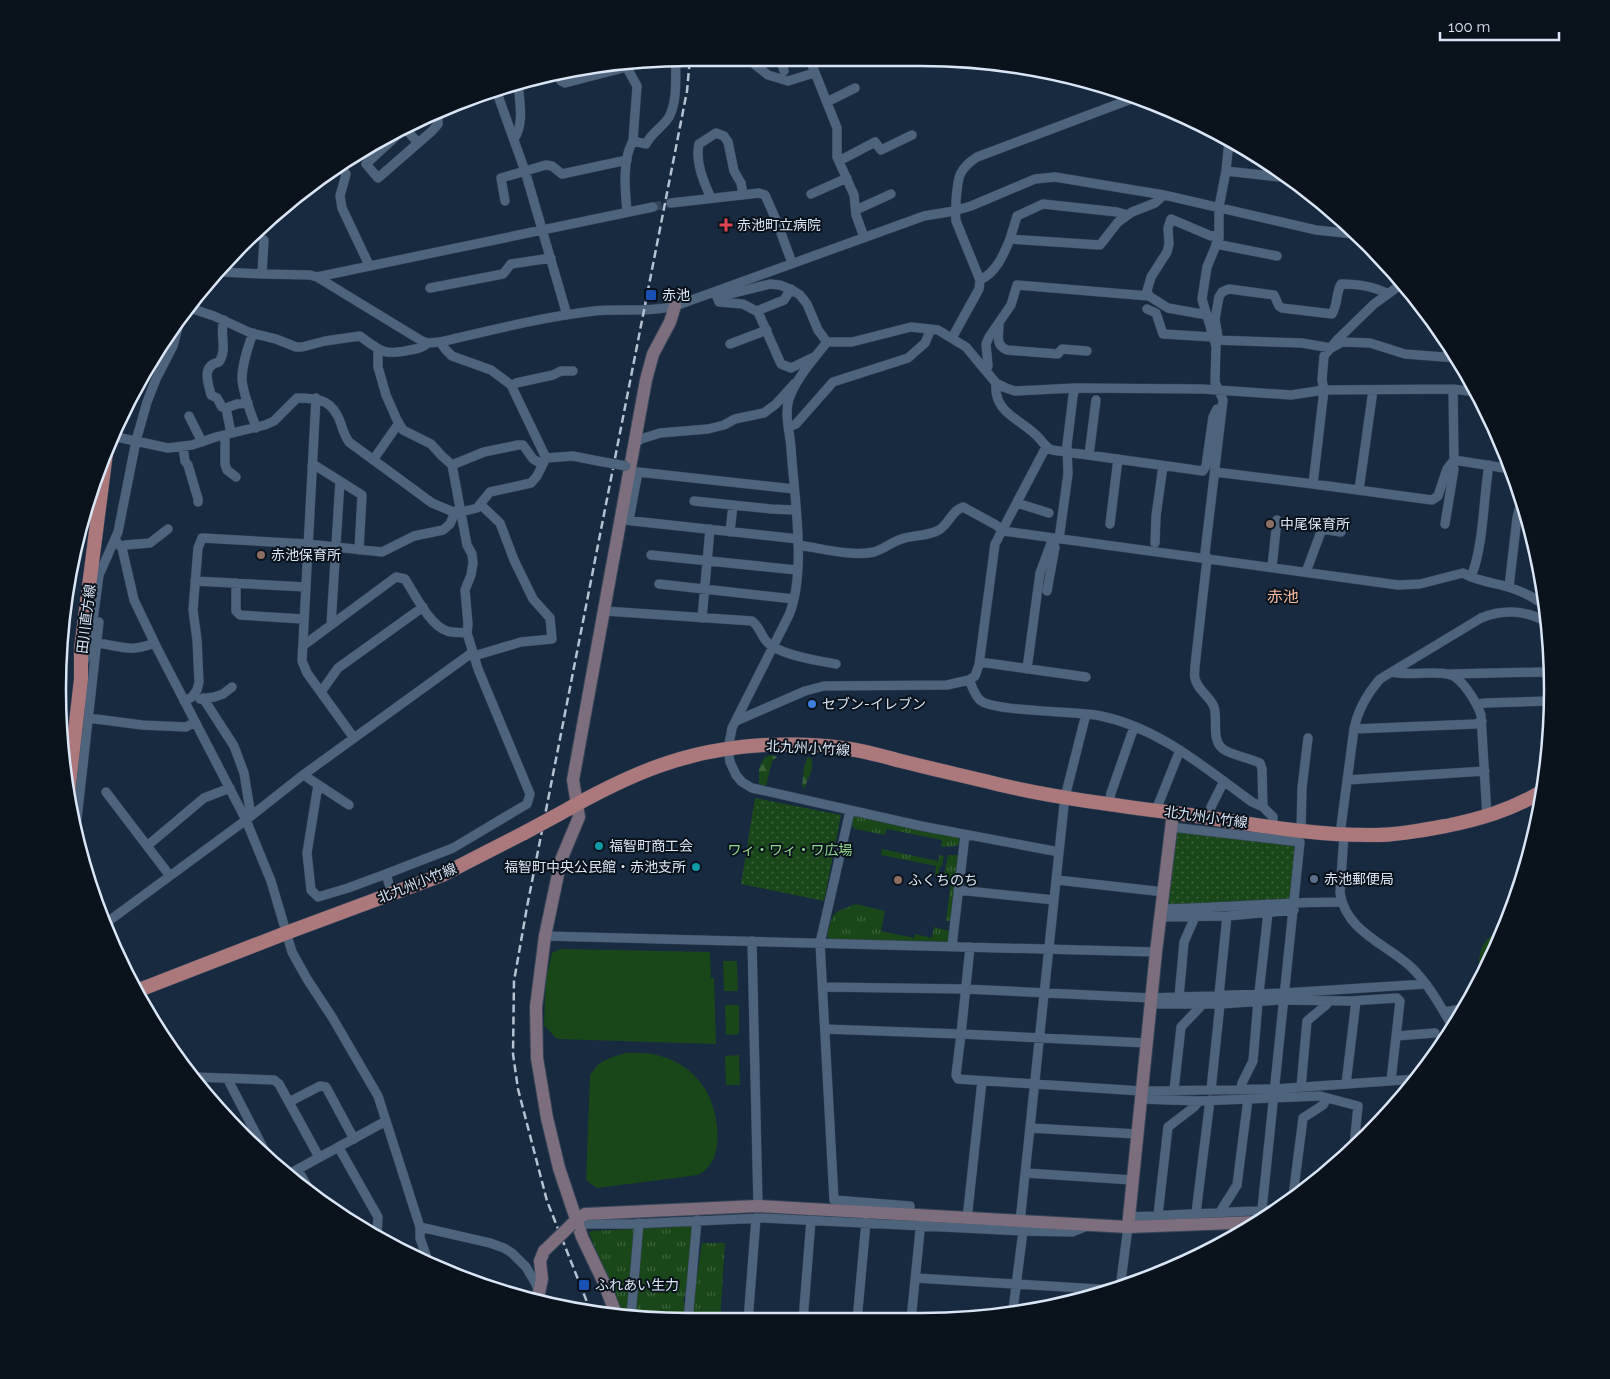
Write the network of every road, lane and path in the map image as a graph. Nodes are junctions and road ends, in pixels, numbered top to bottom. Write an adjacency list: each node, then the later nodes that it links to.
1 (758, 66): 8 (street)
2 (783, 66): 6 (street)
3 (812, 66): 8 (street)
4 (676, 67): 19 (street)
5 (628, 70): 19 (street)
6 (784, 71)
7 (606, 72): 9 (street)
8 (814, 73): 14 (street)
9 (562, 79)
10 (855, 88): 14 (street)
11 (519, 90): 18 (street)
12 (498, 96): 18 (street)
13 (1126, 101): 41 (street)
14 (827, 102): 24 (street)
15 (438, 120): 20 (street)
16 (410, 133): 20 (street)
17 (912, 135): 24 (street)
18 (514, 139): 26 (street)
19 (633, 142): 23 (street)
20 (418, 143): 21 (street)
21 (385, 146)
22 (1228, 148): 27 (street)
23 (627, 160): 26 (street); 40 (street)
24 (839, 161): 29 (street)
25 (344, 171): 53 (street)
26 (525, 171): 35 (street); 43 (street)
27 (1226, 171): 28 (street); 38 (street)
28 (1269, 173)
29 (847, 178): 30 (street); 39 (street)
30 (810, 194)
31 (891, 194): 39 (street)
32 (743, 195): 34 (street); 34 (street); 52 (street)
33 (1164, 195): 38 (street); 41 (street); 42 (street)
34 (711, 198): 36 (street)
35 (505, 201)
36 (671, 203)
37 (653, 206): 40 (street)
38 (1219, 207): 44 (street); 45 (street)
39 (856, 210): 46 (street)
40 (627, 211): 43 (street)
41 (954, 211): 46 (street); 57 (street)
42 (1128, 215): 47 (street); 47 (street)
43 (543, 228): 51 (street); 53 (street)
44 (1345, 234)
45 (1219, 235): 49 (street); 63 (street)
46 (864, 237): 52 (street)
47 (1010, 239): 57 (street)
48 (264, 240): 55 (street)
49 (1216, 244): 50 (street); 69 (street)
50 (1277, 256)
51 (551, 258): 58 (street); 68 (street)
52 (792, 263): 61 (street)
53 (369, 265): 56 (street)
54 (227, 272): 55 (street)
55 (262, 274): 56 (street)
56 (317, 277): 80 (street)
57 (980, 280): 76 (street)
58 (430, 288)
59 (1396, 288): 62 (street)
60 (791, 289): 61 (street); 67 (street); 79 (street)
61 (713, 294): 64 (street); 67 (street)
62 (1388, 294): 77 (street); 82 (street)
63 (1149, 296): 69 (street); 71 (street)
64 (675, 306): 68 (street); 111 (street)
65 (1147, 309): 77 (street)
66 (195, 310): 70 (street)
67 (757, 311): 73 (street)
68 (567, 315): 78 (street)
69 (1207, 315): 77 (street)
70 (224, 320): 74 (street); 101 (street)
71 (999, 323): 84 (street); 88 (street)
72 (931, 329): 76 (street); 79 (street); 105 (street)
73 (767, 330): 81 (street); 85 (street)
74 (253, 333): 83 (street); 100 (street)
75 (175, 337): 109 (street)
76 (952, 338): 88 (street)
77 (1215, 339): 82 (street); 94 (street)
78 (440, 342): 80 (street); 91 (street)
79 (827, 342): 85 (street)
80 (428, 343): 83 (street)
81 (730, 344)
82 (1331, 348): 86 (street); 95 (street)
83 (378, 350): 104 (street)
84 (1087, 351)
85 (817, 356): 89 (street)
86 (1448, 357)
87 (573, 371): 91 (street)
88 (986, 371): 90 (street)
89 (798, 379): 105 (street); 111 (street)
90 (996, 383): 92 (street); 113 (street)
91 (512, 387): 118 (street)
92 (1075, 388): 94 (street); 114 (street)
93 (1453, 388): 96 (street); 97 (street); 119 (street)
94 (1220, 390): 95 (street); 102 (street)
95 (1324, 390): 96 (street); 130 (street)
96 (1373, 390): 132 (street)
97 (1467, 390)
98 (316, 398): 106 (street); 117 (street); 122 (street)
99 (1096, 400): 115 (street)
100 (248, 403): 101 (street); 106 (street)
101 (226, 408): 107 (street)
102 (1222, 409): 124 (street); 126 (street)
103 (189, 416): 110 (street)
104 (399, 423): 117 (street); 120 (street)
105 (789, 427): 131 (street)
106 (256, 428): 107 (street)
107 (228, 434): 110 (street); 127 (street)
108 (120, 438): 109 (street)
109 (136, 441): 112 (street); 152 (street)
110 (202, 442): 112 (street)
111 (634, 444): 123 (street)
112 (183, 447): 134 (street)
113 (1046, 447): 114 (street); 135 (street)
114 (1067, 452): 115 (street); 151 (street)
115 (1089, 455): 116 (street)
116 (1118, 459): 124 (street); 144 (street)
117 (373, 460): 139 (street)
118 (544, 461): 120 (street); 123 (street, bridge); 136 (street)
119 (1453, 461): 121 (street); 132 (street); 145 (street)
120 (452, 465): 139 (street)
121 (1488, 465): 125 (street); 166 (street)
122 (312, 466): 129 (street); 155 (street)
123 (628, 466): 142 (street)
124 (1163, 466): 154 (street)
125 (1503, 468)
126 (1215, 472): 130 (street); 160 (street)
127 (236, 477)
128 (103, 480): 191 (main road, 田川直方線)
129 (340, 481): 157 (street); 158 (street)
130 (1313, 484): 132 (street)
131 (794, 489): 138 (street); 142 (street)
132 (1360, 490)
133 (694, 501): 137 (street)
134 (198, 502)
135 (1017, 503): 140 (street); 148 (street)
136 (480, 504): 139 (street); 187 (street)
137 (733, 505): 138 (street); 149 (street)
138 (796, 510): 153 (street)
139 (458, 512): 158 (street); 182 (street)
140 (1049, 513)
141 (1518, 513): 171 (street)
142 (624, 520): 147 (street); 177 (street)
143 (1277, 520): 163 (street)
144 (1110, 524)
145 (1445, 524)
146 (168, 529): 156 (street)
147 (710, 529): 149 (street); 161 (street)
148 (1002, 531): 151 (street); 153 (street); 188 (street)
149 (730, 532): 153 (street)
150 (1341, 532): 165 (street)
151 (1054, 539): 160 (street); 173 (street); 190 (street)
152 (115, 540): 156 (street); 162 (street)
153 (798, 542): 164 (street)
154 (1155, 543)
155 (308, 544): 157 (street); 167 (street); 170 (street)
156 (122, 548): 184 (street)
157 (335, 548): 158 (street); 181 (street)
158 (359, 550)
159 (651, 555): 161 (street)
160 (1206, 559): 163 (street); 227 (street)
161 (708, 561): 164 (street); 172 (street)
162 (104, 564): 183 (street); 191 (street)
163 (1272, 567): 165 (street)
164 (797, 570): 174 (street)
165 (1306, 572): 166 (street)
166 (1471, 577): 171 (street)
167 (195, 581): 168 (street); 201 (street)
168 (236, 583): 170 (street); 180 (street)
169 (659, 584): 172 (street)
170 (306, 587): 180 (street)
171 (1509, 587): 175 (street)
172 (705, 589): 174 (street); 179 (street)
173 (1047, 591)
174 (794, 599): 186 (street)
175 (1537, 600)
176 (423, 607): 181 (street); 182 (street); 198 (street)
177 (605, 611): 179 (street); 226 (street)
178 (1539, 617): 192 (street)
179 (702, 618): 186 (street)
180 (303, 619): 185 (street)
181 (331, 625): 185 (street)
182 (466, 633): 187 (street)
183 (97, 643): 184 (street); 204 (street)
184 (154, 644): 201 (street)
185 (304, 645): 198 (street)
186 (773, 647): 189 (street); 205 (street)
187 (473, 654): 210 (street); 241 (street)
188 (980, 662): 190 (street); 196 (street)
189 (836, 664)
190 (1027, 669): 195 (street)
191 (81, 670): 214 (main road, 田川直方線)
192 (1392, 672): 194 (street); 209 (street)
193 (1543, 672): 194 (street)
194 (1450, 674): 202 (street)
195 (1086, 677)
196 (969, 680): 203 (street); 205 (street)
197 (232, 687): 199 (street)
198 (321, 692): 210 (street)
199 (203, 698): 201 (street); 232 (street)
200 (1543, 701): 202 (street)
201 (186, 704): 207 (street)
202 (1477, 704): 206 (street)
203 (1086, 714): 208 (street); 223 (street)
204 (88, 718): 207 (street); 228 (street)
205 (736, 721): 212 (street)
206 (1482, 721): 209 (street); 215 (street)
207 (195, 722): 220 (street)
208 (1134, 727): 213 (street); 224 (street)
209 (1354, 729): 217 (street)
210 (354, 738): 216 (street)
211 (1308, 738): 236 (street)
212 (728, 749): 223 (main road, 北九州小竹線); 226 (main road, 北九州小竹線); 230 (street)
213 (1180, 750): 218 (street); 229 (street)
214 (71, 763)
215 (1485, 771): 217 (street); 231 (street)
216 (305, 774): 219 (street); 232 (street)
217 (1347, 780): 237 (street)
218 (1224, 781): 227 (street); 233 (street)
219 (318, 785): 225 (street); 241 (street)
220 (230, 788): 232 (street); 239 (street)
221 (106, 792): 239 (street)
222 (1534, 796): 231 (main road, 北九州小竹線)
223 (1064, 801): 224 (main road, 北九州小竹線); 240 (street)
224 (1109, 804): 229 (main road, 北九州小竹線)
225 (349, 805)
226 (576, 805): 246 (main road, 北九州小竹線, bridge); 256 (street)
227 (1263, 807): 235 (street)
228 (78, 810)
229 (1156, 810): 234 (main road, 北九州小竹線)
230 (850, 811): 238 (street); 258 (street)
231 (1488, 817): 237 (main road, 北九州小竹線)
232 (248, 818): 242 (street); 255 (street)
233 (1209, 818): 234 (main road, 北九州小竹線); 235 (main road, 北九州小竹線)
234 (1172, 820): 245 (street); 249 (street)
235 (1273, 827): 236 (main road, 北九州小竹線)
236 (1301, 830): 237 (main road, 北九州小竹線)
237 (1342, 834): 248 (street)
238 (965, 835): 240 (street); 244 (street)
239 (148, 846): 242 (street)
240 (1059, 852): 243 (street)
241 (386, 874): 246 (street)
242 (170, 876): 254 (street)
243 (1057, 880): 245 (street); 247 (street)
244 (958, 890): 247 (street); 259 (street)
245 (1164, 892): 250 (street)
246 (392, 894): 255 (main road, 北九州小竹線)
247 (1054, 900): 261 (street)
248 (1342, 902): 249 (street); 263 (street)
249 (1294, 906): 250 (street); 251 (street); 269 (street)
250 (1161, 913): 253 (street); 262 (street)
251 (1268, 913): 252 (street); 270 (street)
252 (1227, 916): 253 (street); 271 (street)
253 (1195, 917): 268 (street)
254 (111, 920)
255 (286, 933): 265 (main road, 北九州小竹線); 303 (street)
256 (545, 936): 257 (street); 330 (street)
257 (752, 941): 258 (street); 317 (street)
258 (820, 943): 259 (street); 264 (street)
259 (952, 946): 260 (street)
260 (970, 947): 261 (street); 266 (street)
261 (1048, 949): 262 (street); 267 (street)
262 (1156, 952): 273 (street)
263 (1426, 984): 269 (street); 277 (street)
264 (823, 987): 266 (street); 279 (street)
265 (143, 988)
266 (965, 989): 267 (street); 281 (street)
267 (1044, 993): 273 (street); 283 (street)
268 (1179, 997): 271 (street); 273 (street)
269 (1284, 997): 270 (street); 274 (street); 296 (street)
270 (1259, 998): 271 (street); 293 (street)
271 (1219, 1000): 275 (street); 295 (street)
272 (1356, 1000): 274 (street); 282 (street); 291 (street)
273 (1151, 1001): 275 (street); 284 (street)
274 (1329, 1001): 292 (street)
275 (1202, 1005): 294 (street)
276 (1454, 1010): 277 (street)
277 (1444, 1012): 278 (street)
278 (1449, 1020)
279 (825, 1030): 281 (street); 324 (street)
280 (1435, 1033): 282 (street)
281 (961, 1034): 283 (street); 287 (street)
282 (1396, 1036): 289 (street)
283 (1040, 1037): 284 (street); 290 (street)
284 (1147, 1043): 297 (street)
285 (202, 1077): 286 (street)
286 (227, 1078): 302 (street); 307 (street)
287 (982, 1080): 290 (street); 325 (street)
288 (1406, 1080): 289 (street)
289 (1391, 1081): 291 (street)
290 (1035, 1083): 297 (street); 304 (street)
291 (1346, 1084): 292 (street)
292 (1301, 1087): 296 (street)
293 (1241, 1089): 295 (street); 296 (street)
294 (1174, 1090): 295 (street); 297 (street)
295 (1211, 1090)
296 (1274, 1093): 298 (street); 299 (street); 319 (street)
297 (1141, 1095): 301 (street); 305 (street)
298 (1327, 1098): 306 (street); 316 (street)
299 (1248, 1099): 300 (street); 318 (street)
300 (1210, 1100): 301 (street); 320 (street)
301 (1199, 1101): 321 (street)
302 (289, 1102): 308 (street); 310 (street)
303 (386, 1121): 308 (street); 333 (street)
304 (1030, 1128): 305 (street); 313 (street)
305 (1137, 1134): 315 (street)
306 (1355, 1136)
307 (259, 1139)
308 (354, 1139): 309 (street)
309 (339, 1148): 310 (street); 334 (street)
310 (319, 1158): 311 (street)
311 (298, 1170): 312 (street); 314 (street)
312 (295, 1171)
313 (1026, 1173): 315 (street); 332 (street)
314 (302, 1178)
315 (1132, 1180): 329 (street)
316 (1294, 1188)
317 (757, 1212): 324 (street); 326 (street); 327 (street); 330 (street); 346 (street)
318 (1220, 1212): 320 (street); 322 (street)
319 (1261, 1212)
320 (1196, 1213): 321 (street)
321 (1158, 1215): 329 (street)
322 (1253, 1216)
323 (1251, 1217): 329 (street)
324 (917, 1219): 325 (street); 328 (street); 332 (street); 336 (street)
325 (967, 1219): 332 (street)
326 (697, 1220): 331 (street); 345 (street)
327 (812, 1220): 328 (street); 347 (street)
328 (866, 1222): 348 (street)
329 (1128, 1222): 332 (street); 337 (street)
330 (575, 1223): 331 (street); 341 (street, bridge); 343 (street)
331 (639, 1223): 344 (street)
332 (1022, 1226): 338 (street)
333 (420, 1227): 335 (street); 340 (street)
334 (377, 1229)
335 (425, 1253)
336 (916, 1278): 338 (street); 349 (street)
337 (1121, 1280)
338 (1017, 1283): 339 (street); 342 (street)
339 (1093, 1289)
340 (537, 1294)
341 (538, 1294)
342 (1014, 1305)
343 (613, 1308)
344 (632, 1309)
345 (689, 1313)
346 (749, 1313)
347 (804, 1313)
348 (859, 1313)
349 (913, 1313)

